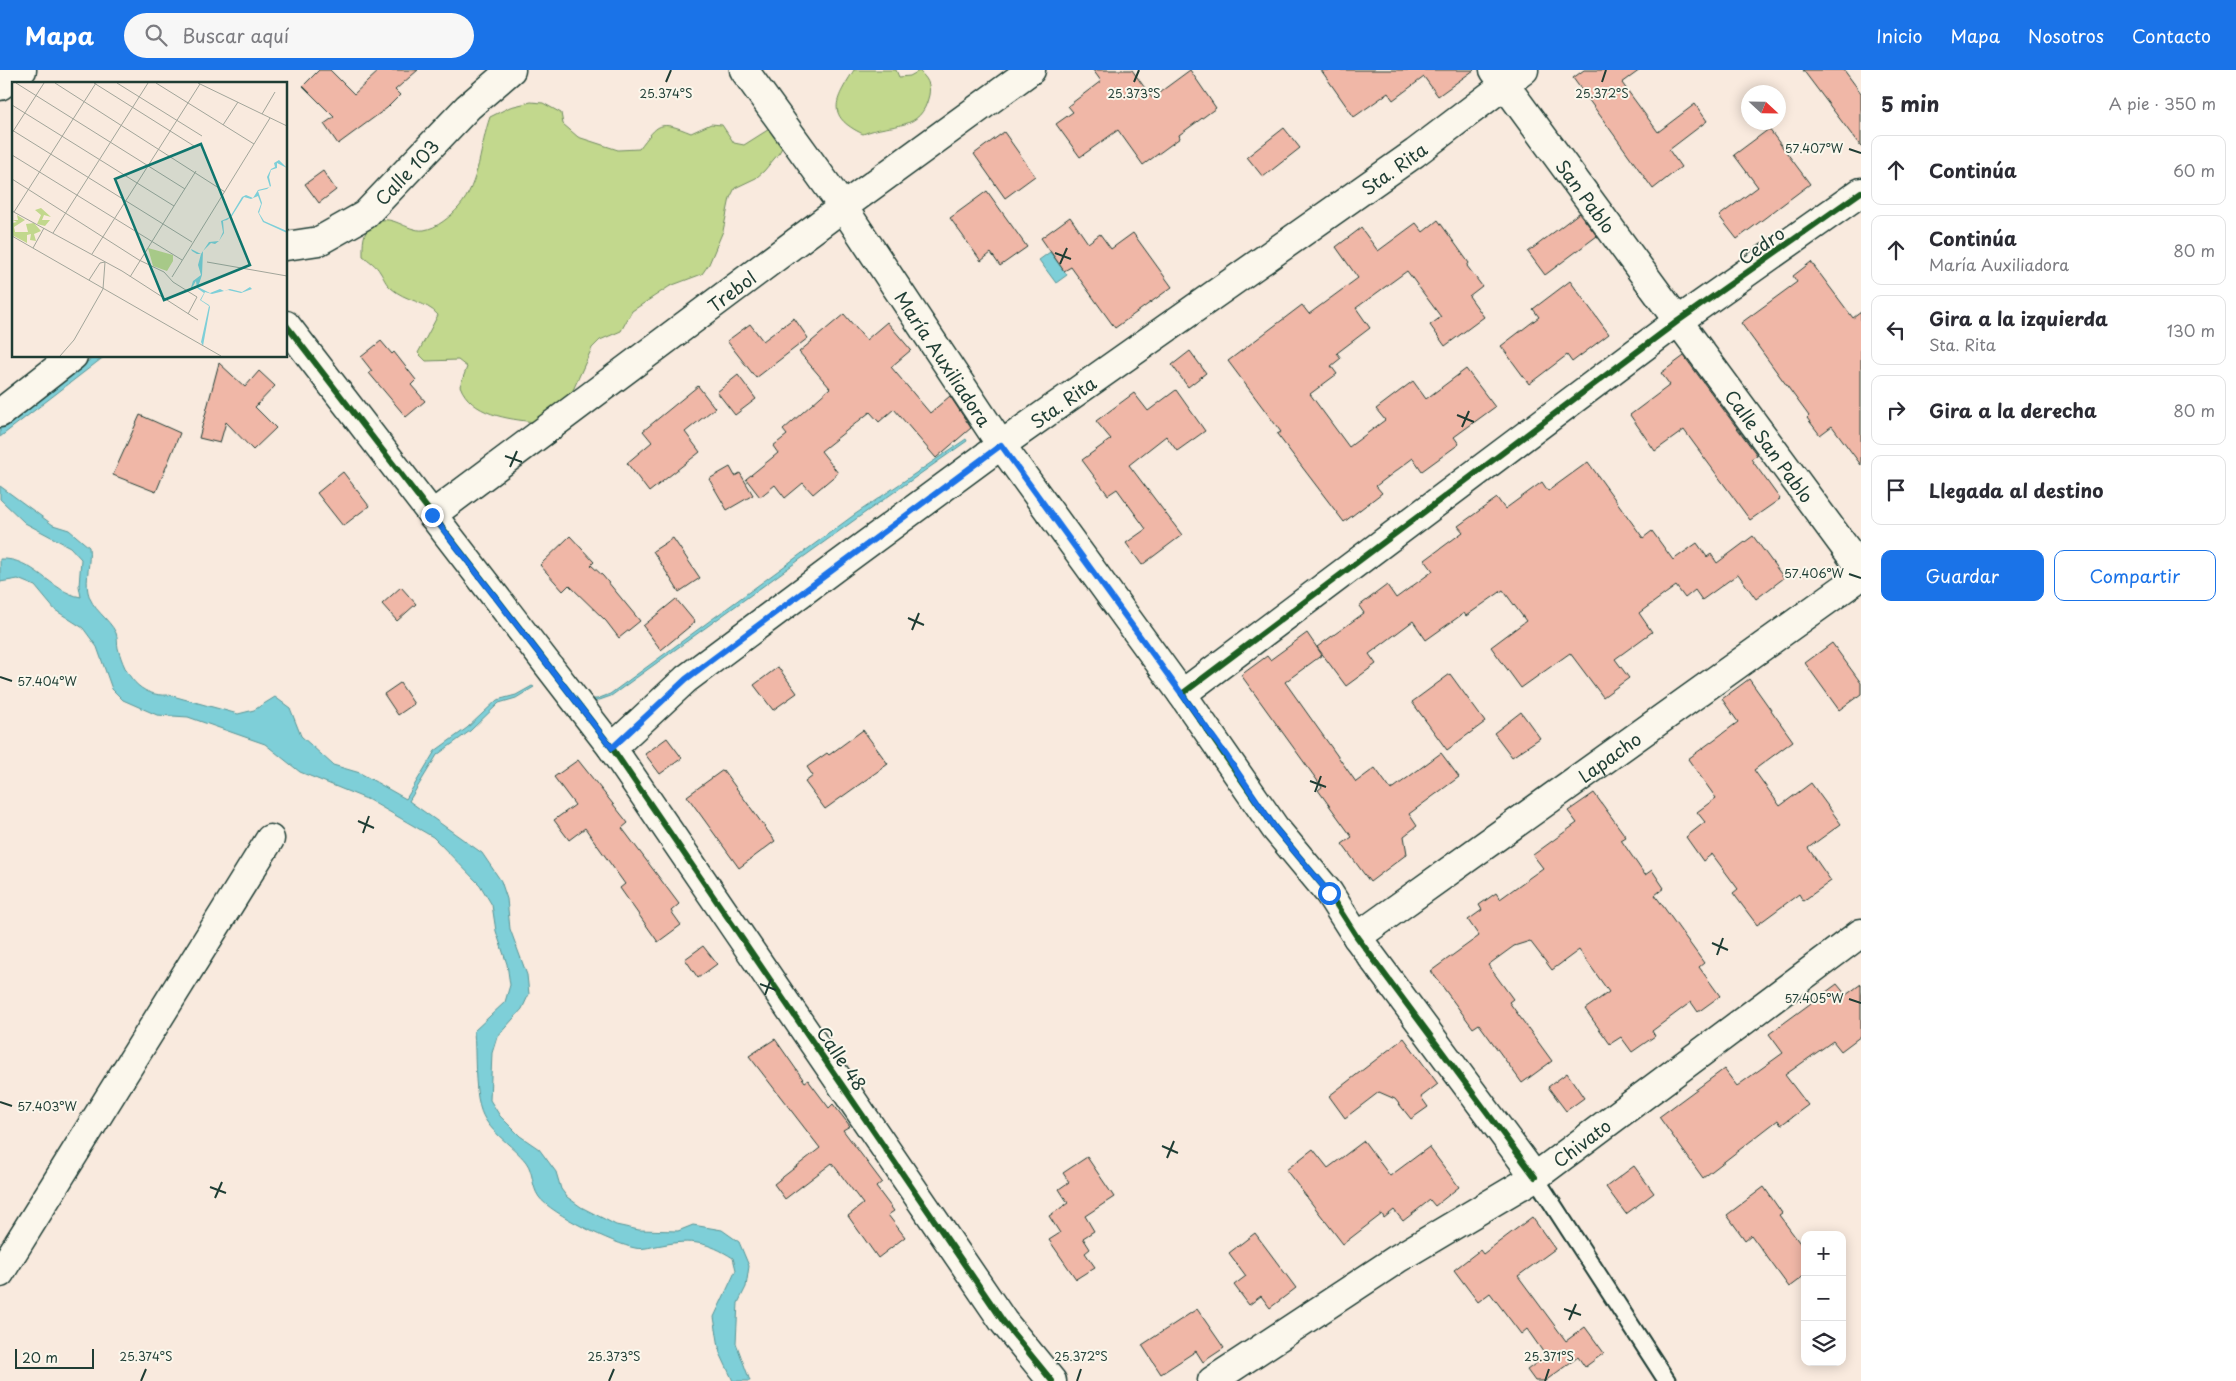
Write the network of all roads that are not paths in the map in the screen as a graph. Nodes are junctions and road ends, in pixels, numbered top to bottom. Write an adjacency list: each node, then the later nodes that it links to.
1 (22, 70): 6 (street)
2 (511, 70): 9 (street, Calle 103)
3 (744, 70): 8 (street, María Auxiliadora)
4 (1031, 70): 8 (street, Trebol)
5 (1508, 75): 10 (street, San Pablo); 14 (street, Sta. Rita)
6 (0, 86)
7 (1861, 192): 10 (street, Cedro)
8 (843, 207): 14 (street, María Auxiliadora); 15 (street, Trebol)
9 (288, 246)
10 (1678, 322): 16 (street, Calle San Pablo); 18 (street, Cedro)
11 (288, 328): 15 (street, Calle 48)
12 (70, 358): 13 (street)
13 (0, 413)
14 (1001, 445): 18 (street, María Auxiliadora); 19 (street, Sta. Rita)
15 (432, 515): 19 (street, Calle 48)
16 (1861, 570)
17 (1861, 576): 22 (street, Lapacho)
18 (1182, 694): 22 (street, María Auxiliadora)
19 (612, 748): 25 (street, Calle 48)
20 (270, 840): 24 (street)
21 (1861, 933): 23 (street, Chivato)
22 (1356, 937): 23 (street, María Auxiliadora)
23 (1535, 1177): 26 (street, Chivato); 27 (lane)
24 (0, 1273)
25 (1052, 1381)
26 (1212, 1381)
27 (1667, 1381)

